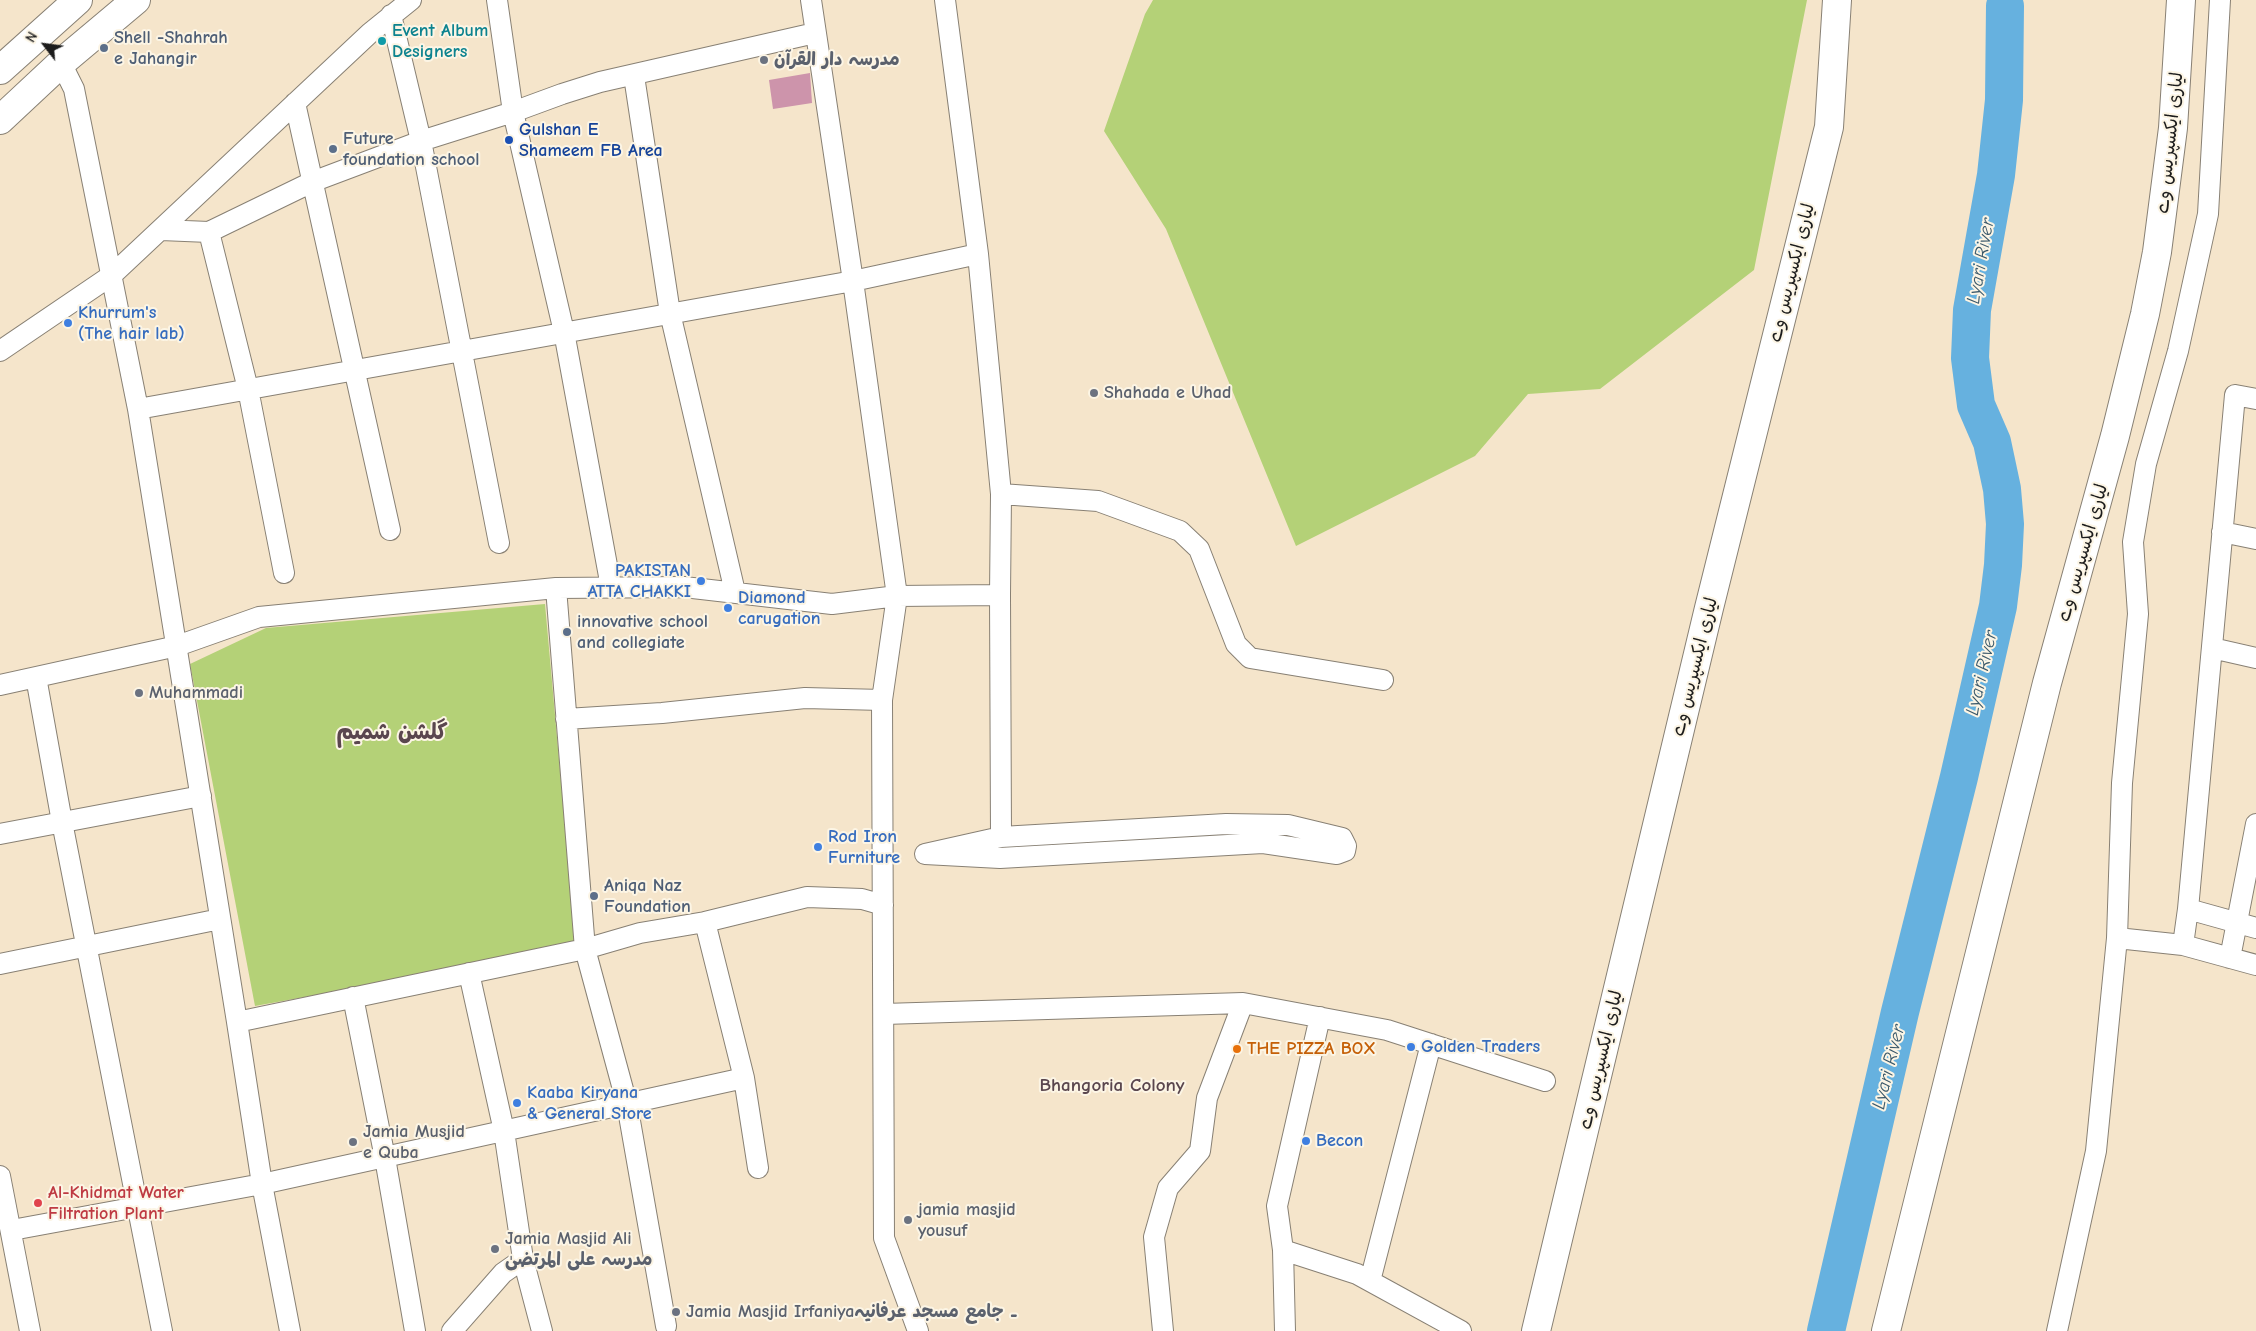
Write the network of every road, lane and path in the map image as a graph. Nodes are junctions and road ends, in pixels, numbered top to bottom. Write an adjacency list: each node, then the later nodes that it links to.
1 (78, 0): 13 (main road)
2 (136, 0): 12 (main road)
3 (410, 0): 10 (street)
4 (496, 0): 16 (street)
5 (811, 0): 11 (street)
6 (945, 0): 22 (street)
7 (1837, 0): 102 (main road, لیاری ایکسپریس وے)
8 (2181, 0): 103 (main road, لیاری ایکسپریس وے)
9 (2220, 0): 64 (street)
10 (391, 15): 15 (street); 18 (street)
11 (815, 33): 14 (street); 24 (street)
12 (61, 63): 17 (main road); 23 (street)
13 (0, 70)
14 (634, 76): 16 (street); 25 (street)
15 (295, 104): 19 (street); 20 (street)
16 (513, 112): 18 (street); 26 (street)
17 (0, 120)
18 (421, 141): 19 (street); 28 (street)
19 (312, 182): 21 (street); 29 (street)
20 (161, 230): 21 (street); 23 (street)
21 (209, 232): 30 (street)
22 (978, 254): 24 (street); 33 (street)
23 (112, 275): 27 (street); 32 (street)
24 (853, 281): 25 (street); 43 (street)
25 (670, 313): 26 (street); 41 (street)
26 (564, 332): 28 (street); 39 (street)
27 (0, 351)
28 (461, 351): 29 (street); 37 (street)
29 (354, 370): 30 (street); 34 (street)
30 (248, 389): 32 (street); 38 (street)
31 (2256, 398): 35 (street)
32 (138, 409): 44 (street)
33 (1001, 494): 42 (street); 48 (street)
34 (390, 530)
35 (2222, 532): 36 (street); 45 (street)
36 (2256, 539)
37 (499, 543)
38 (284, 572)
39 (611, 587): 40 (street); 41 (street)
40 (556, 588): 44 (street); 51 (street)
41 (735, 592): 43 (street)
42 (1000, 595): 43 (street); 56 (street)
43 (897, 596): 50 (street)
44 (177, 646): 47 (street); 52 (street)
45 (2212, 648): 46 (street); 59 (street)
46 (2256, 658)
47 (36, 677): 49 (street); 53 (street)
48 (1383, 680)
49 (0, 685)
50 (882, 700): 51 (street); 58 (street)
51 (566, 719): 67 (street)
52 (201, 796): 53 (street); 60 (street)
53 (62, 822): 55 (street); 66 (street)
54 (2256, 824): 57 (street)
55 (0, 834)
56 (1001, 837): 56 (street)
57 (2252, 862): 62 (street)
58 (883, 905): 61 (street); 74 (street)
59 (2188, 909): 62 (street); 65 (street)
60 (220, 919): 66 (street); 76 (street)
61 (705, 922): 67 (street); 78 (street)
62 (2236, 923): 63 (street); 68 (street)
63 (2256, 928)
64 (2117, 938): 65 (street); 104 (street)
65 (2183, 945): 68 (street)
66 (87, 946): 69 (street); 86 (street)
67 (585, 949): 71 (street); 80 (street)
68 (2230, 958): 70 (street)
69 (0, 964)
70 (2256, 965)
71 (469, 974): 72 (street); 81 (street)
72 (353, 998): 76 (street); 82 (street)
73 (1242, 1003): 74 (street); 75 (street); 99 (street)
74 (884, 1014): 98 (street)
75 (1320, 1017): 77 (street); 88 (street)
76 (236, 1022): 85 (street)
77 (1431, 1044): 79 (street); 90 (street)
78 (744, 1078): 80 (street); 83 (street)
79 (1545, 1081)
80 (627, 1104): 81 (street); 91 (street)
81 (504, 1132): 82 (street); 89 (street)
82 (385, 1158): 85 (street); 95 (street)
83 (758, 1168)
84 (0, 1176): 87 (street)
85 (262, 1184): 86 (street); 94 (street)
86 (138, 1207): 87 (street); 93 (street)
87 (12, 1230): 92 (street)
88 (1283, 1250): 90 (street); 100 (street)
89 (524, 1259): 96 (street); 97 (street)
90 (1370, 1281): 101 (street)
91 (666, 1326)
92 (30, 1331)
93 (162, 1331)
94 (290, 1331)
95 (415, 1331)
96 (452, 1331)
97 (542, 1331)
98 (918, 1331)
99 (1163, 1331)
100 (1285, 1331)
101 (1461, 1331)
102 (1536, 1331)
103 (1886, 1331)
104 (2057, 1331)

